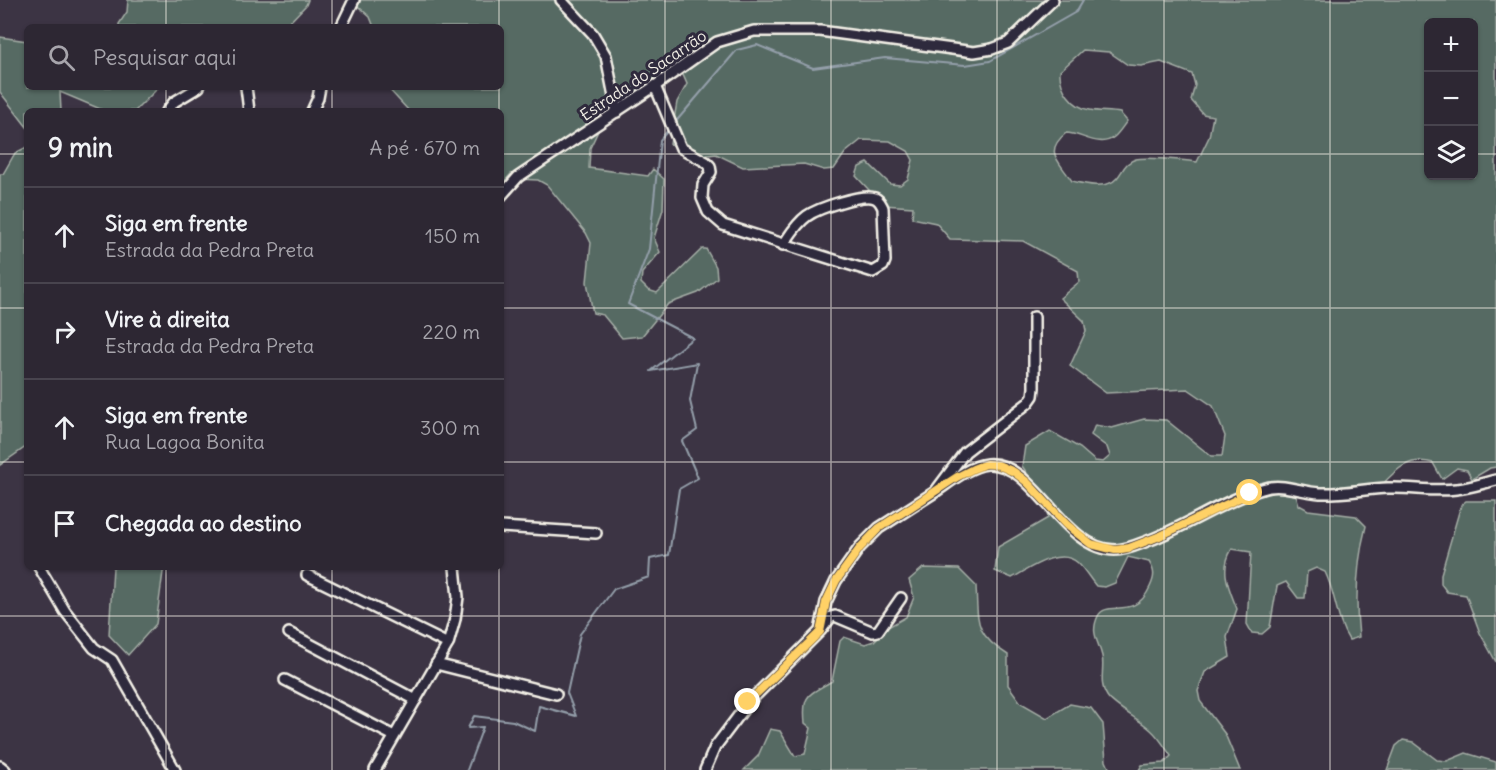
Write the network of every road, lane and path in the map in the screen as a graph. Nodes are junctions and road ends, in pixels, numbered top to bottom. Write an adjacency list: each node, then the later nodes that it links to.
1 (354, 0): 4 (street)
2 (561, 0): 12 (street)
3 (1053, 0): 5 (street, Estrada do Sacarrão)
4 (342, 24)
5 (656, 86): 12 (street, Estrada do Sacarrão); 14 (street)
6 (194, 90): 9 (street)
7 (246, 90): 10 (street)
8 (319, 90): 11 (street)
9 (169, 108)
10 (249, 108)
11 (313, 108)
12 (617, 112): 13 (street, Estrada do Sacarrão)
13 (504, 193)
14 (783, 245): 14 (street)
15 (1034, 317): 17 (street)
16 (1496, 480): 17 (street)
17 (935, 492): 24 (street)
18 (504, 527): 19 (street)
19 (596, 533)
20 (41, 570): 34 (street)
21 (455, 570): 26 (street)
22 (307, 575): 26 (street)
23 (901, 598): 24 (street)
24 (820, 632): 36 (street)
25 (289, 633): 30 (street)
26 (448, 644): 27 (street)
27 (436, 664): 29 (street); 30 (street)
28 (285, 680): 31 (street)
29 (556, 694)
30 (416, 700): 31 (street)
31 (394, 736): 35 (street)
32 (0, 766): 33 (street)
33 (5, 770)
34 (175, 770)
35 (375, 770)
36 (705, 770)

